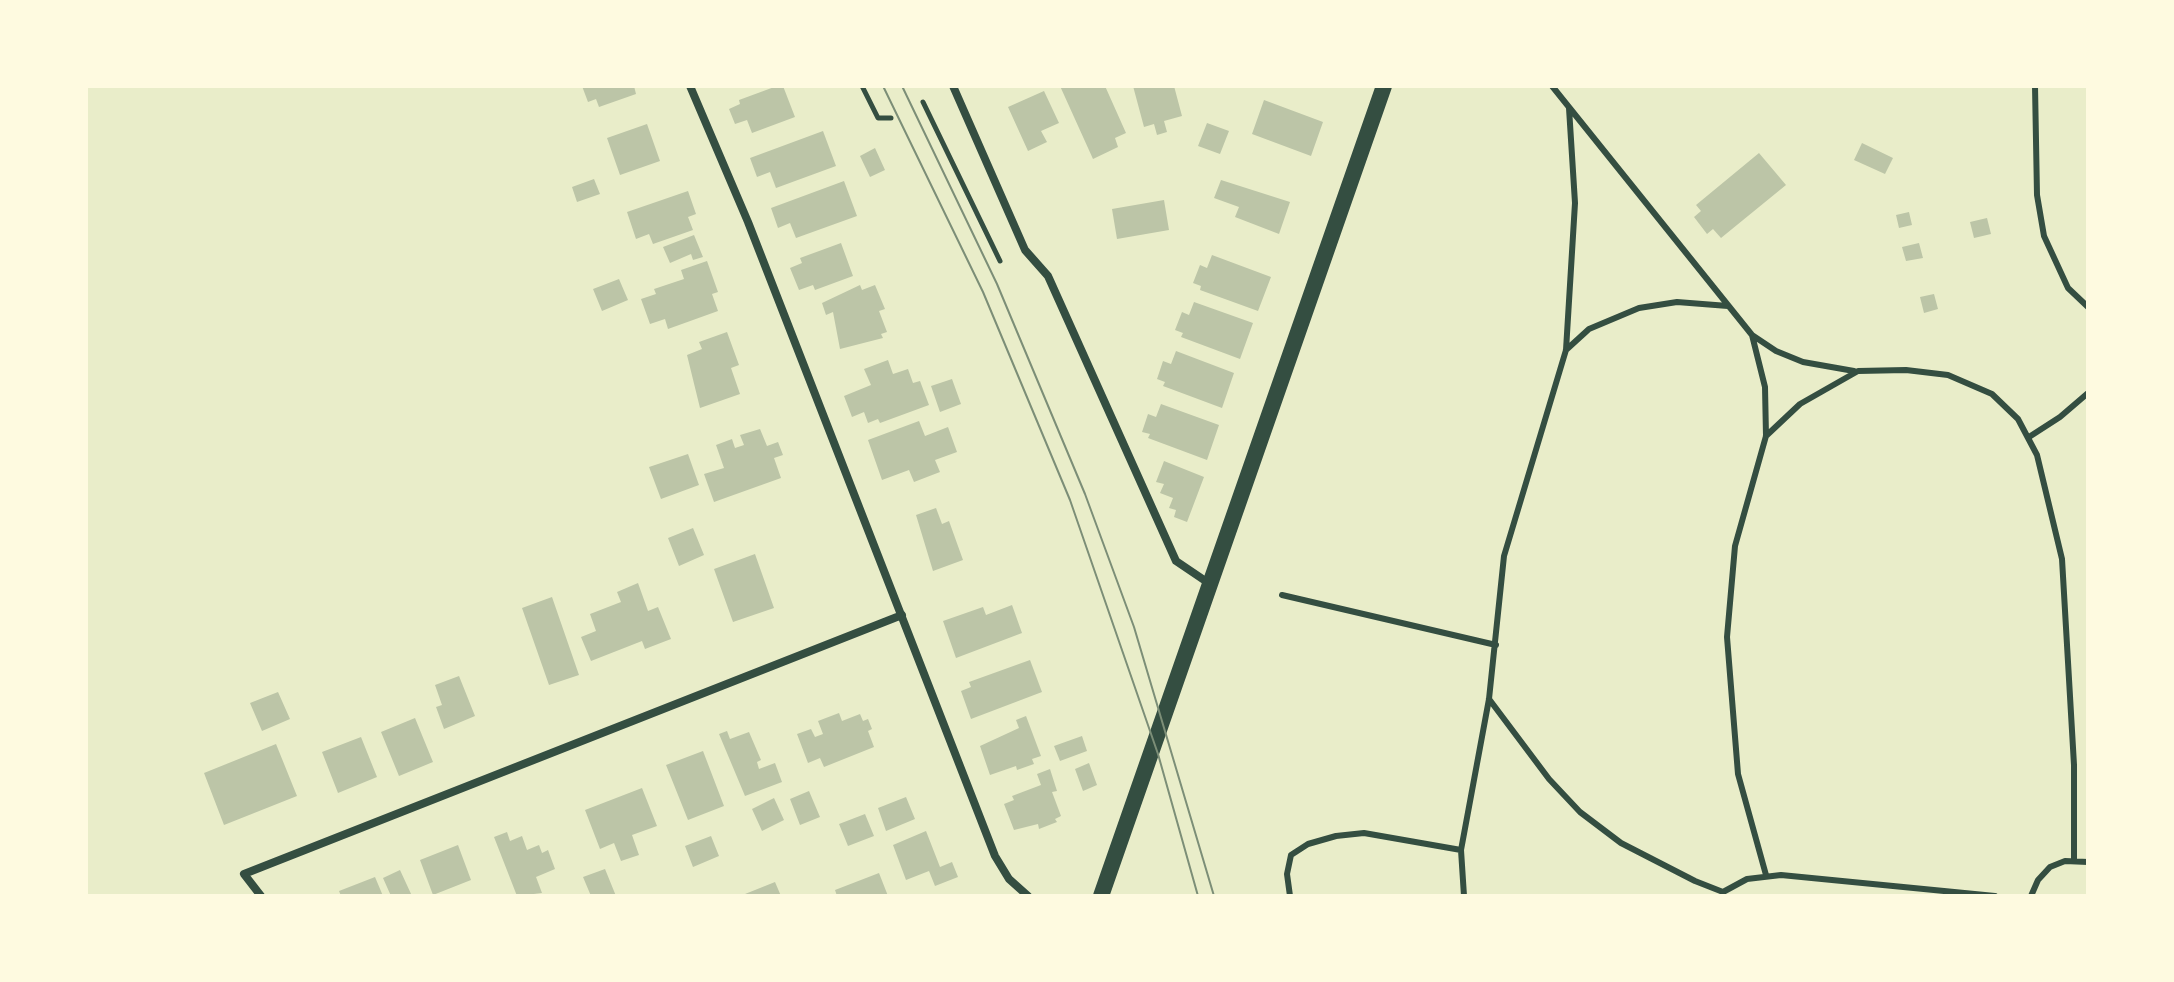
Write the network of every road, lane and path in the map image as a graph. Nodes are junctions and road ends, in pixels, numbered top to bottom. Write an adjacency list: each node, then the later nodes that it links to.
1 (690, 86): 21 (street)
2 (862, 86): 9 (path)
3 (953, 86): 19 (street)
4 (1384, 86): 19 (main road)
5 (1552, 86): 8 (lane)
6 (2035, 86): 12 (lane)
7 (923, 102): 10 (path)
8 (1569, 108): 11 (lane); 14 (lane)
9 (891, 118)
10 (1000, 261)
11 (1728, 306): 13 (lane); 14 (lane)
12 (2088, 307)
13 (1752, 335): 15 (lane); 17 (lane)
14 (1566, 350): 22 (lane)
15 (1858, 371): 17 (lane); 18 (lane)
16 (2088, 393): 18 (lane)
17 (1766, 436): 27 (lane)
18 (2029, 437): 25 (lane)
19 (1210, 584): 32 (main road)
20 (1282, 595): 22 (lane)
21 (902, 615): 30 (street); 31 (street)
22 (1496, 645): 23 (lane)
23 (1489, 699): 24 (lane); 29 (lane)
24 (1461, 850): 33 (lane); 34 (lane)
25 (2074, 860): 26 (lane); 36 (lane)
26 (2088, 862)
27 (1766, 875): 28 (lane); 29 (lane)
28 (1899, 893): 35 (lane)
29 (1723, 894)
30 (261, 896)
31 (1026, 896)
32 (1101, 896)
33 (1290, 896)
34 (1464, 896)
35 (1995, 896)
36 (2031, 896)

